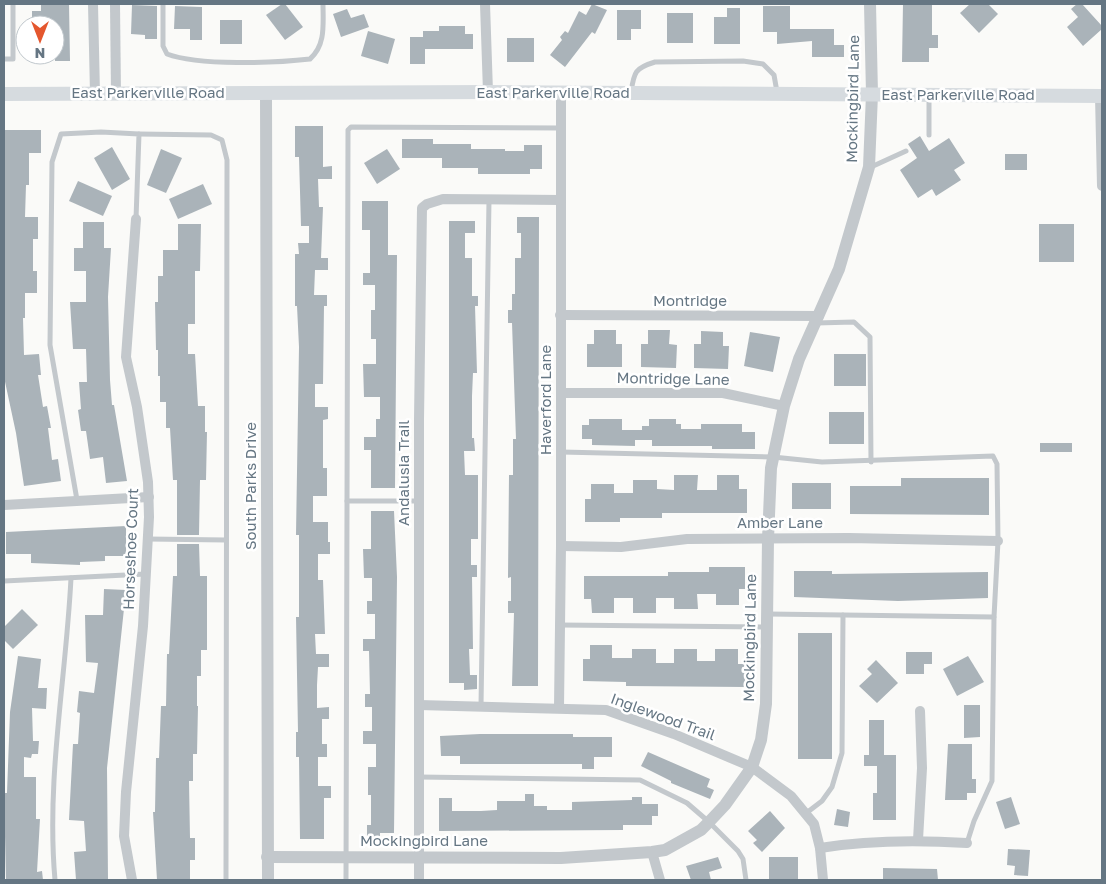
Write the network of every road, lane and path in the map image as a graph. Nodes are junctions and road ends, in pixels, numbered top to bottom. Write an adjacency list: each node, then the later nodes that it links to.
1 (13, 4): 8 (lane)
2 (93, 4): 14 (street)
3 (115, 4): 15 (street)
4 (163, 4): 5 (lane)
5 (323, 4)
6 (485, 4): 9 (street)
7 (870, 4): 16 (street, Mockingbird Lane)
8 (4, 59)
9 (488, 92): 10 (main road, East Parkerville Road); 11 (main road, East Parkerville Road)
10 (266, 93): 15 (main road, East Parkerville Road); 66 (street, South Parks Drive)
11 (561, 93): 12 (main road, East Parkerville Road); 20 (street, Haverford Lane)
12 (631, 93): 17 (main road, East Parkerville Road); 17 (lane)
13 (4, 94): 14 (main road, East Parkerville Road)
14 (95, 94): 15 (main road, East Parkerville Road)
15 (116, 94)
16 (872, 94): 17 (main road, East Parkerville Road); 18 (main road, East Parkerville Road); 24 (street, Mockingbird Lane)
17 (777, 95)
18 (929, 95): 19 (main road, East Parkerville Road); 22 (lane)
19 (1101, 96): 25 (street)
20 (561, 128): 27 (street, Haverford Lane); 38 (lane)
21 (139, 134): 28 (lane); 37 (lane); 43 (lane)
22 (929, 135)
23 (906, 151): 24 (lane)
24 (868, 168): 30 (street, Mockingbird Lane)
25 (1102, 186)
26 (489, 200): 27 (street, Andalusia Trail); 39 (street, Andalusia Trail); 55 (lane)
27 (561, 200): 29 (street, Haverford Lane)
28 (136, 220): 36 (street, Horseshoe Court)
29 (560, 315): 30 (street, Montridge); 31 (street, Haverford Lane)
30 (818, 319): 32 (street, Mockingbird Lane); 35 (lane)
31 (561, 393): 32 (street, Montridge Lane); 33 (street, Haverford Lane)
32 (784, 406): 34 (street, Mockingbird Lane)
33 (561, 452): 34 (lane); 45 (street, Haverford Lane)
34 (773, 458): 35 (lane); 41 (street, Mockingbird Lane)
35 (871, 462): 44 (lane)
36 (149, 497): 37 (street); 42 (street, Horseshoe Court)
37 (77, 500): 40 (street)
38 (347, 501): 39 (lane); 67 (lane)
39 (419, 501): 54 (street, Andalusia Trail)
40 (4, 504)
41 (768, 538): 44 (street, Amber Lane); 45 (street, Amber Lane); 49 (street, Mockingbird Lane)
42 (148, 540): 43 (lane); 46 (street, Horseshoe Court)
43 (226, 540): 71 (lane)
44 (998, 541): 51 (lane)
45 (562, 546): 52 (street, Haverford Lane)
46 (146, 574): 47 (lane); 70 (street, Horseshoe Court)
47 (71, 578): 48 (lane); 69 (lane)
48 (4, 581)
49 (767, 614): 50 (lane); 53 (street, Mockingbird Lane)
50 (843, 615): 51 (lane); 60 (lane)
51 (994, 617): 63 (lane)
52 (560, 625): 53 (lane); 56 (street, Haverford Lane)
53 (767, 627): 58 (street, Mockingbird Lane)
54 (419, 705): 55 (street, Inglewood Trail); 59 (street, Andalusia Trail)
55 (481, 706): 56 (street, Inglewood Trail)
56 (559, 708): 58 (street, Inglewood Trail)
57 (920, 712): 62 (street)
58 (752, 767): 60 (street, Inglewood Trail); 61 (street, Mockingbird Lane)
59 (419, 777): 61 (lane); 68 (street, Andalusia Trail)
60 (805, 814): 64 (street, Inglewood Trail)
61 (710, 822): 65 (street, Mockingbird Lane); 76 (lane)
62 (918, 840): 63 (street); 64 (street)
63 (967, 842)
64 (820, 848): 77 (street, Inglewood Trail)
65 (652, 852): 68 (street, Mockingbird Lane); 75 (street)
66 (268, 857): 67 (street, Mockingbird Lane); 72 (street, South Parks Drive)
67 (347, 857): 68 (street, Mockingbird Lane); 73 (lane)
68 (419, 857): 74 (street, Andalusia Trail)
69 (55, 880)
70 (132, 880)
71 (226, 880)
72 (268, 880)
73 (346, 880)
74 (419, 880)
75 (660, 880)
76 (746, 880)
77 (823, 880)

